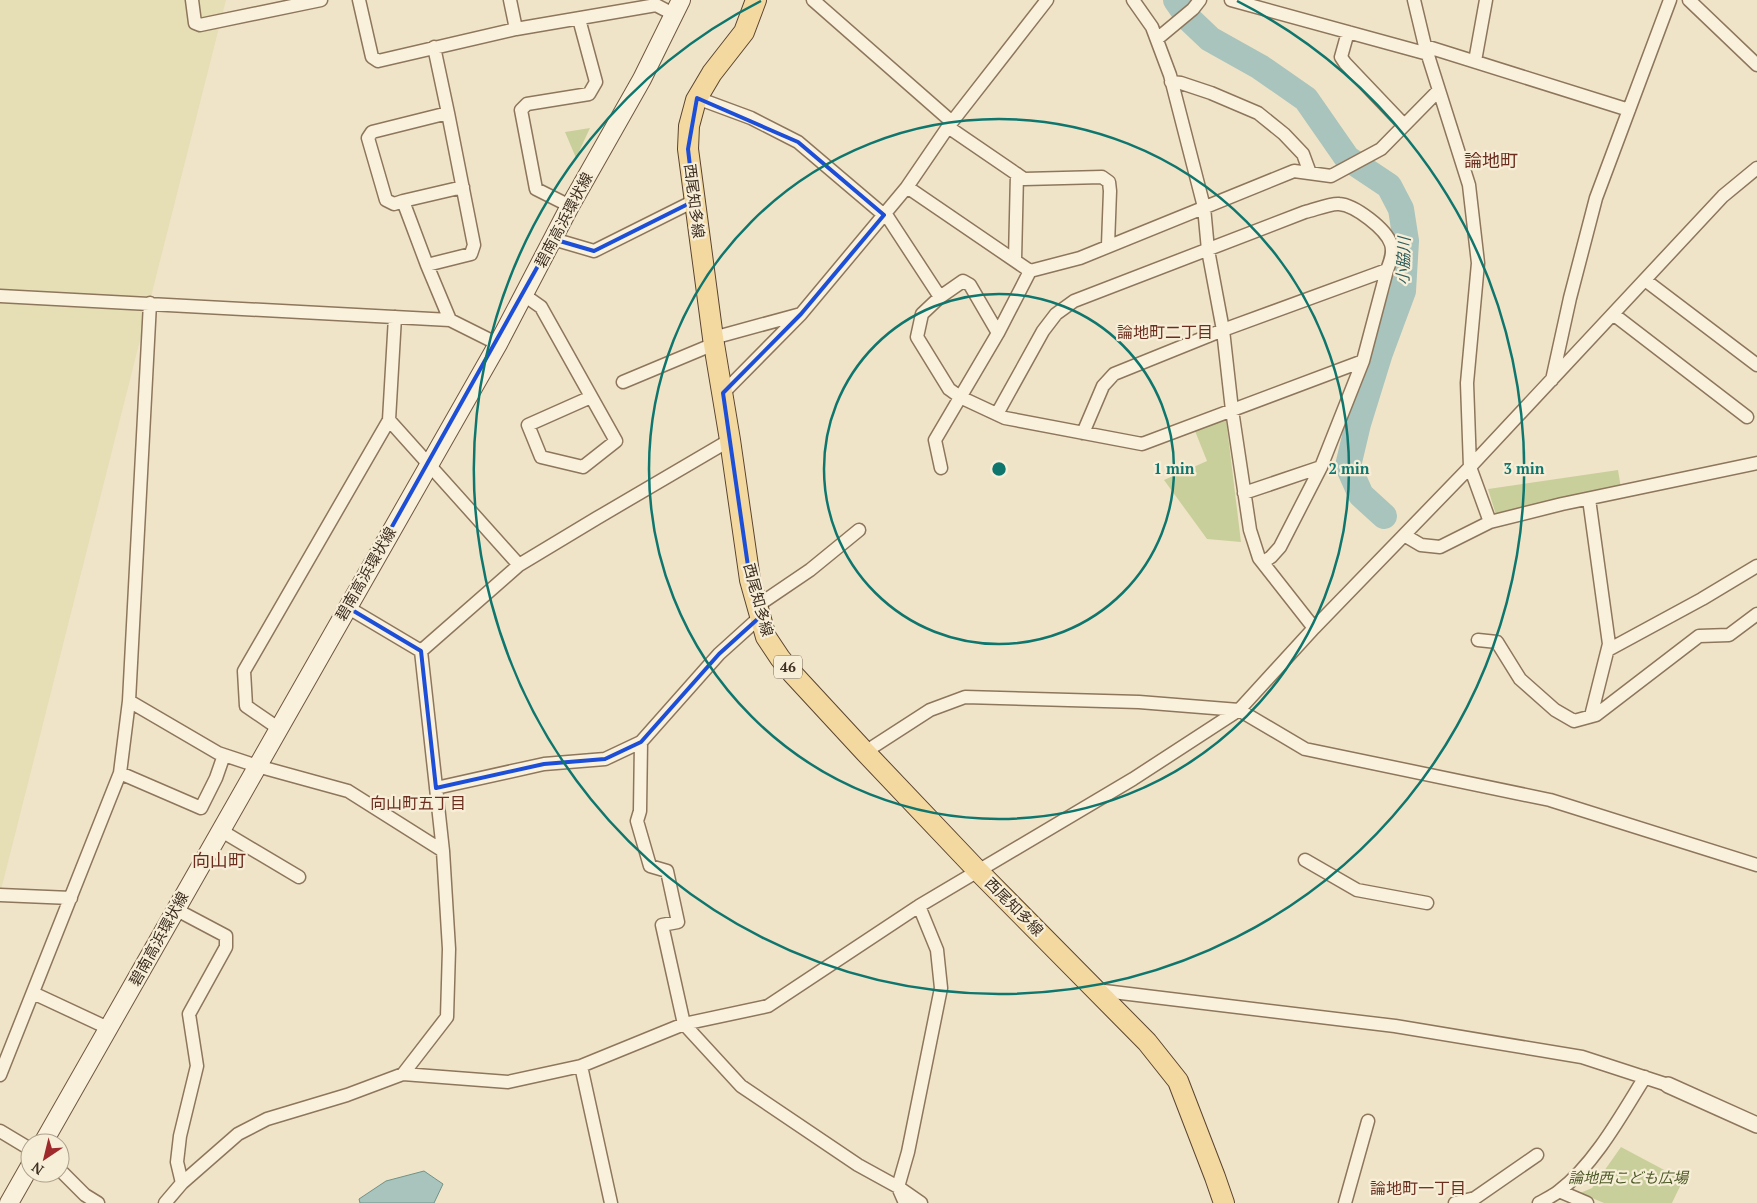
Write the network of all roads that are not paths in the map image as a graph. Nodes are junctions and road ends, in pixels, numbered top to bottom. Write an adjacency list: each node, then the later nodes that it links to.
1 (192, 0): 2 (street)
2 (321, 0)
3 (359, 0): 21 (street)
4 (510, 0): 18 (street)
5 (756, 0): 27 (main road, 西尾知多線 / 46)
6 (813, 0): 30 (street)
7 (1046, 0): 30 (street)
8 (1133, 0): 20 (street)
9 (1200, 0): 20 (street)
10 (1231, 0): 15 (street)
11 (1414, 0): 22 (street)
12 (1486, 0): 23 (street)
13 (1670, 0): 28 (street)
14 (1689, 0): 24 (street)
15 (1255, 4): 19 (street)
16 (677, 7): 17 (street); 39 (main road, 碧南高浜環状線)
17 (579, 19): 18 (street); 39 (street)
18 (516, 29): 21 (street)
19 (1348, 32): 22 (street); 31 (street)
20 (1156, 39): 25 (street)
21 (434, 47): 29 (street)
22 (1427, 50): 23 (street); 26 (street)
23 (1475, 61): 28 (street)
24 (1757, 65)
25 (1171, 82): 33 (street); 40 (street)
26 (1439, 90): 31 (street); 78 (street)
27 (698, 98): 38 (main road, 西尾知多線 / 46); 41 (street)
28 (1629, 110): 64 (street)
29 (448, 113): 35 (street); 37 (street)
30 (950, 125): 34 (street); 36 (street)
31 (1404, 125): 33 (street)
32 (1757, 168): 49 (street)
33 (1310, 173): 40 (street)
34 (1017, 174): 43 (street); 45 (street)
35 (463, 187): 37 (street); 46 (street)
36 (907, 187): 41 (street); 45 (street)
37 (403, 201): 46 (street)
38 (694, 201): 42 (street); 60 (main road, 西尾知多線 / 46)
39 (570, 206): 42 (main road, 碧南高浜環状線)
40 (1204, 207): 43 (street); 44 (street)
41 (884, 214): 52 (street); 54 (street)
42 (554, 239): 50 (main road, 碧南高浜環状線)
43 (1108, 245): 47 (street)
44 (1208, 250): 48 (street); 58 (street); 70 (street)
45 (1015, 260): 47 (street)
46 (427, 265): 57 (street)
47 (1030, 270): 59 (street)
48 (1387, 270): 58 (street); 62 (street)
49 (1645, 280): 55 (street); 63 (street)
50 (524, 294): 61 (main road, 碧南高浜環状線); 67 (street)
51 (0, 296): 53 (street)
52 (940, 297): 59 (street); 68 (street)
53 (150, 303): 56 (street); 95 (street)
54 (801, 314): 60 (street); 66 (street)
55 (1613, 314): 64 (street); 71 (street)
56 (395, 317): 57 (street); 72 (street)
57 (450, 320): 61 (street)
58 (1222, 330): 69 (street); 73 (street)
59 (998, 333): 68 (street)
60 (714, 341): 65 (street); 66 (main road, 西尾知多線 / 46)
61 (498, 344): 76 (main road, 碧南高浜環状線)
62 (1362, 361): 69 (street); 77 (street)
63 (1757, 365)
64 (1552, 380): 78 (street)
65 (623, 382)
66 (723, 393): 74 (main road, 西尾知多線 / 46)
67 (591, 396): 67 (street)
68 (960, 398): 70 (street); 79 (street)
69 (1232, 410): 73 (street); 80 (street)
70 (997, 414): 73 (street)
71 (1747, 417)
72 (389, 420): 76 (street); 98 (street)
73 (1083, 433)
74 (730, 440): 86 (street); 89 (main road, 西尾知多線 / 46)
75 (1757, 463): 81 (street)
76 (429, 464): 86 (street); 88 (main road, 碧南高浜環状線)
77 (1322, 467): 80 (street); 85 (street)
78 (1470, 467): 82 (street); 84 (street)
79 (941, 468)
80 (1244, 493): 85 (street)
81 (1588, 499): 82 (street); 93 (street)
82 (1490, 522): 84 (street)
83 (858, 530): 89 (street)
84 (1404, 535): 91 (street)
85 (1263, 562): 91 (street)
86 (519, 566): 94 (street)
87 (1757, 566): 93 (street)
88 (347, 607): 94 (street); 98 (main road, 碧南高浜環状線)
89 (759, 611): 99 (street); 100 (main road, 西尾知多線 / 46)
90 (1757, 614): 97 (street)
91 (1314, 628): 96 (street)
92 (1478, 640): 97 (street)
93 (1608, 650): 97 (street)
94 (421, 651): 104 (street)
95 (129, 701): 101 (street); 103 (street)
96 (1239, 710): 100 (street); 108 (street); 109 (street)
97 (1591, 716)
98 (278, 728): 102 (main road, 碧南高浜環状線)
99 (641, 742): 104 (street); 118 (street)
100 (865, 752): 109 (main road, 西尾知多線 / 46)
101 (224, 755): 102 (street); 103 (street)
102 (257, 766): 105 (main road, 碧南高浜環状線); 106 (street)
103 (120, 773): 112 (street)
104 (436, 788): 106 (street)
105 (220, 830): 110 (street); 115 (main road, 碧南高浜環状線)
106 (443, 851): 121 (street)
107 (1305, 860): 113 (street)
108 (1757, 866)
109 (978, 871): 114 (street); 116 (main road, 西尾知多線 / 46)
110 (299, 877)
111 (0, 895): 112 (street)
112 (71, 898): 117 (street)
113 (1427, 903)
114 (919, 906): 118 (street); 134 (street)
115 (175, 909): 119 (main road, 碧南高浜環状線); 133 (street)
116 (1096, 990): 123 (street); 142 (main road, 西尾知多線 / 46)
117 (33, 993): 119 (street); 122 (street)
118 (684, 1024): 120 (street); 134 (street)
119 (108, 1028): 128 (main road, 碧南高浜環状線)
120 (581, 1066): 121 (street); 139 (street)
121 (403, 1074): 133 (street)
122 (0, 1075)
123 (1645, 1077): 124 (street); 135 (street)
124 (1668, 1085): 126 (street)
125 (1368, 1121): 143 (street)
126 (1757, 1125)
127 (0, 1131): 129 (street)
128 (49, 1133)
129 (20, 1143)
130 (1537, 1155): 144 (street)
131 (70, 1180): 137 (street)
132 (20, 1183): 136 (main road)
133 (182, 1183): 138 (street)
134 (898, 1186): 140 (street); 141 (street)
135 (1559, 1192): 145 (street); 146 (street)
136 (9, 1203)
137 (98, 1203)
138 (164, 1203)
139 (611, 1203)
140 (905, 1203)
141 (921, 1203)
142 (1224, 1203)
143 (1345, 1203)
144 (1456, 1203)
145 (1539, 1203)
146 (1587, 1203)

